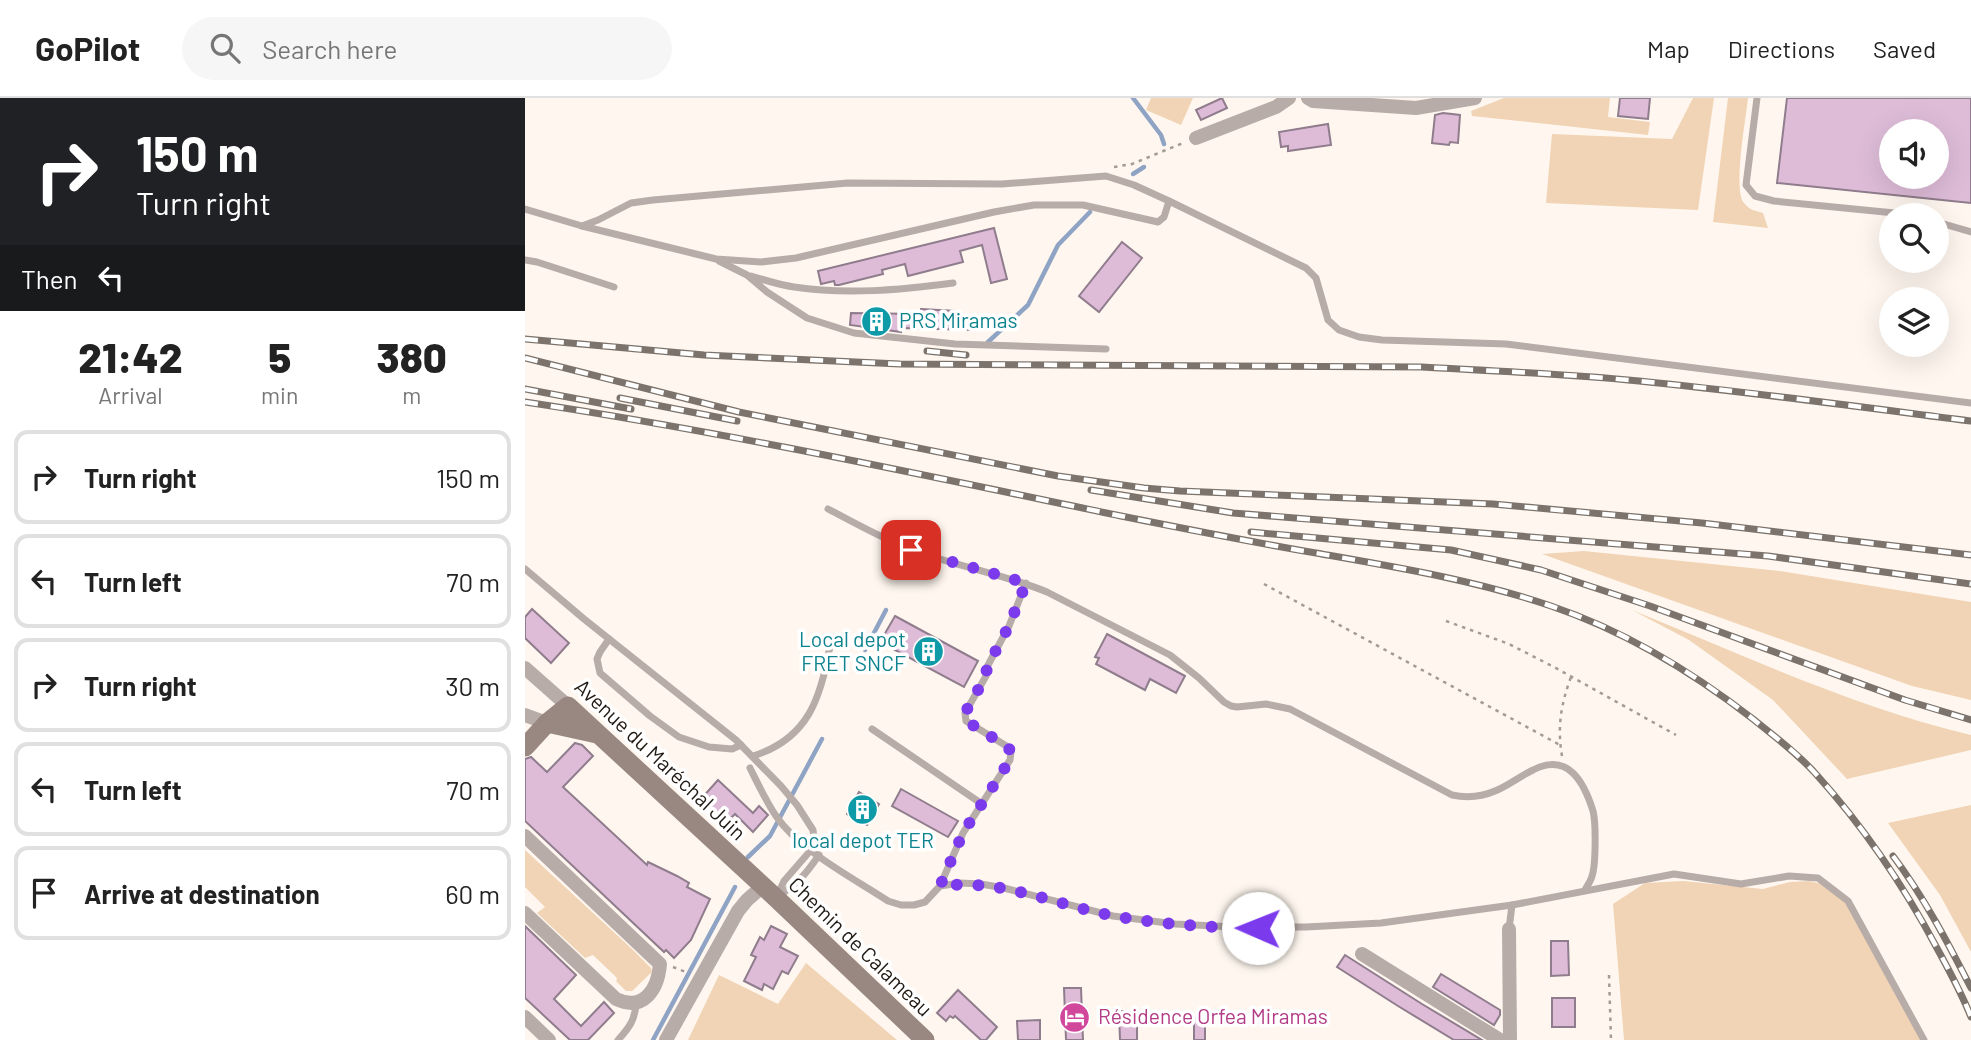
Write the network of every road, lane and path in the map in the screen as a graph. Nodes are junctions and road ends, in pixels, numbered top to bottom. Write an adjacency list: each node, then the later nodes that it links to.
1 (1289, 98): 5 (street)
2 (1308, 98): 3 (street)
3 (1475, 98)
4 (1757, 98): 9 (lane)
5 (1196, 138): 6 (path)
6 (1093, 176): 7 (lane); 10 (lane)
7 (1169, 201): 13 (lane); 19 (lane)
8 (525, 209): 10 (lane)
9 (1879, 211)
10 (582, 226): 13 (lane)
11 (1949, 226): 12 (lane)
12 (1971, 232)
13 (716, 259): 15 (lane)
14 (525, 260): 17 (lane)
15 (747, 275): 16 (lane); 18 (lane)
16 (953, 282)
17 (614, 287)
18 (1106, 349)
19 (1971, 403)
20 (828, 509): 22 (lane)
21 (525, 569): 25 (lane)
22 (1026, 583): 39 (lane); 41 (lane)
23 (1264, 584): 36 (path)
24 (1446, 621): 28 (path)
25 (609, 639): 35 (lane); 35 (lane)
26 (830, 646): 38 (lane)
27 (525, 668): 29 (street, Avenue du Maréchal Juin)
28 (1571, 677): 34 (path); 36 (path)
29 (568, 706): 31 (main road); 33 (main road, Avenue du Maréchal Juin)
30 (525, 715): 31 (street)
31 (547, 723): 33 (main road); 37 (main road)
32 (872, 729): 41 (lane)
33 (597, 734): 47 (main road, Avenue du Maréchal Juin)
34 (1676, 735)
35 (741, 745): 38 (lane)
36 (1560, 746): 39 (path)
37 (525, 747)
38 (754, 756): 43 (lane)
39 (1564, 766): 46 (lane)
40 (750, 768): 43 (lane)
41 (982, 804): 45 (lane)
42 (525, 836): 55 (street)
43 (811, 850): 44 (lane); 47 (lane)
44 (819, 855): 45 (lane); 47 (lane)
45 (940, 886): 48 (lane)
46 (1585, 890): 48 (lane); 64 (lane)
47 (770, 892): 59 (street); 60 (main road, Chemin de Calameau)
48 (1512, 905): 50 (lane)
49 (525, 913): 55 (street)
50 (1510, 929): 62 (street)
51 (1362, 954): 61 (street)
52 (679, 968): 54 (path)
53 (1609, 975): 63 (path)
54 (693, 976)
55 (636, 1004): 58 (lane)
56 (525, 1017): 57 (street)
57 (549, 1040)
58 (618, 1040)
59 (666, 1040)
60 (925, 1040)
61 (1500, 1040)
62 (1510, 1040)
63 (1611, 1040)
64 (1924, 1040)

